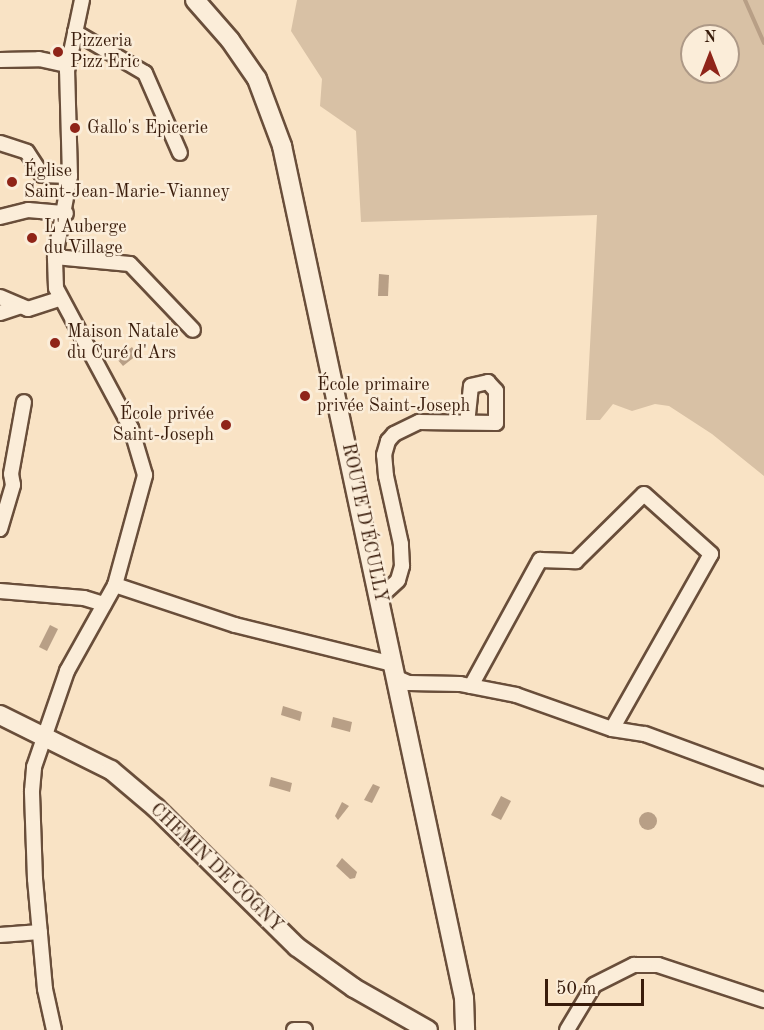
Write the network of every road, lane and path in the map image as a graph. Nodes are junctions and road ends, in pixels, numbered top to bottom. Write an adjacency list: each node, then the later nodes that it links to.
1 (82, 0): 3 (street)
2 (195, 0): 22 (street, ROUTE D'ÉCULLY)
3 (75, 32): 5 (street); 7 (street)
4 (0, 60): 5 (street)
5 (67, 65): 8 (street)
6 (0, 143): 8 (street)
7 (180, 153)
8 (70, 176): 9 (street)
9 (66, 213): 10 (street); 11 (street)
10 (0, 217)
11 (55, 257): 13 (street); 16 (street)
12 (0, 297): 14 (street)
13 (59, 299): 14 (street); 20 (street)
14 (21, 306): 15 (street)
15 (0, 313)
16 (193, 330)
17 (24, 402): 19 (street)
18 (467, 422): 22 (street)
19 (0, 529)
20 (115, 585): 23 (street); 24 (street)
21 (0, 591): 23 (street)
22 (379, 598): 24 (street, ROUTE D'ÉCULLY)
23 (104, 604): 28 (street)
24 (395, 671): 25 (street); 32 (street, ROUTE D'ÉCULLY)
25 (471, 686): 27 (street); 27 (street)
26 (0, 715): 28 (street, CHEMIN DE COGNY)
27 (612, 729): 29 (street)
28 (44, 739): 30 (street); 37 (street, CHEMIN DE COGNY)
29 (764, 778)
30 (40, 932): 31 (street); 34 (street)
31 (0, 935)
32 (464, 998): 38 (street, ROUTE D'ÉCULLY); 39 (street, ROUTE D'ÉCULLY)
33 (764, 1000): 40 (street)
34 (54, 1030)
35 (294, 1030): 36 (street)
36 (305, 1030)
37 (428, 1030)
38 (465, 1030)
39 (479, 1030)
40 (567, 1030)

